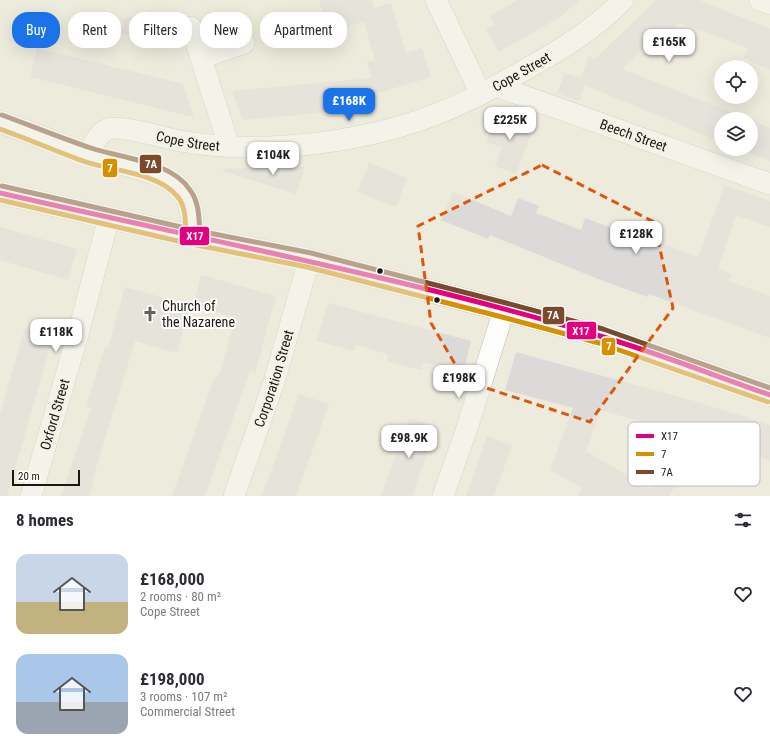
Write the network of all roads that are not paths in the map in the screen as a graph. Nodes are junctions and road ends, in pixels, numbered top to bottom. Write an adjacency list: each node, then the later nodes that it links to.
1 (436, 0): 8 (street)
2 (623, 0): 8 (street, Cope Street)
3 (760, 0): 4 (street)
4 (770, 4)
5 (192, 30): 7 (street)
6 (232, 48): 7 (street)
7 (201, 58): 10 (street)
8 (488, 90): 10 (street, Cope Street); 12 (street, Beech Street)
9 (0, 122): 11 (main road)
10 (229, 146): 11 (street, Cope Street)
11 (90, 155): 15 (main road)
12 (770, 184)
13 (0, 192): 14 (main road)
14 (109, 217): 15 (main road); 19 (street, Oxford Street)
15 (193, 237): 16 (main road)
16 (308, 260): 17 (main road); 20 (street, Corporation Street)
17 (504, 310): 18 (main road); 21 (street)
18 (770, 396)
19 (31, 496)
20 (234, 496)
21 (443, 496)

